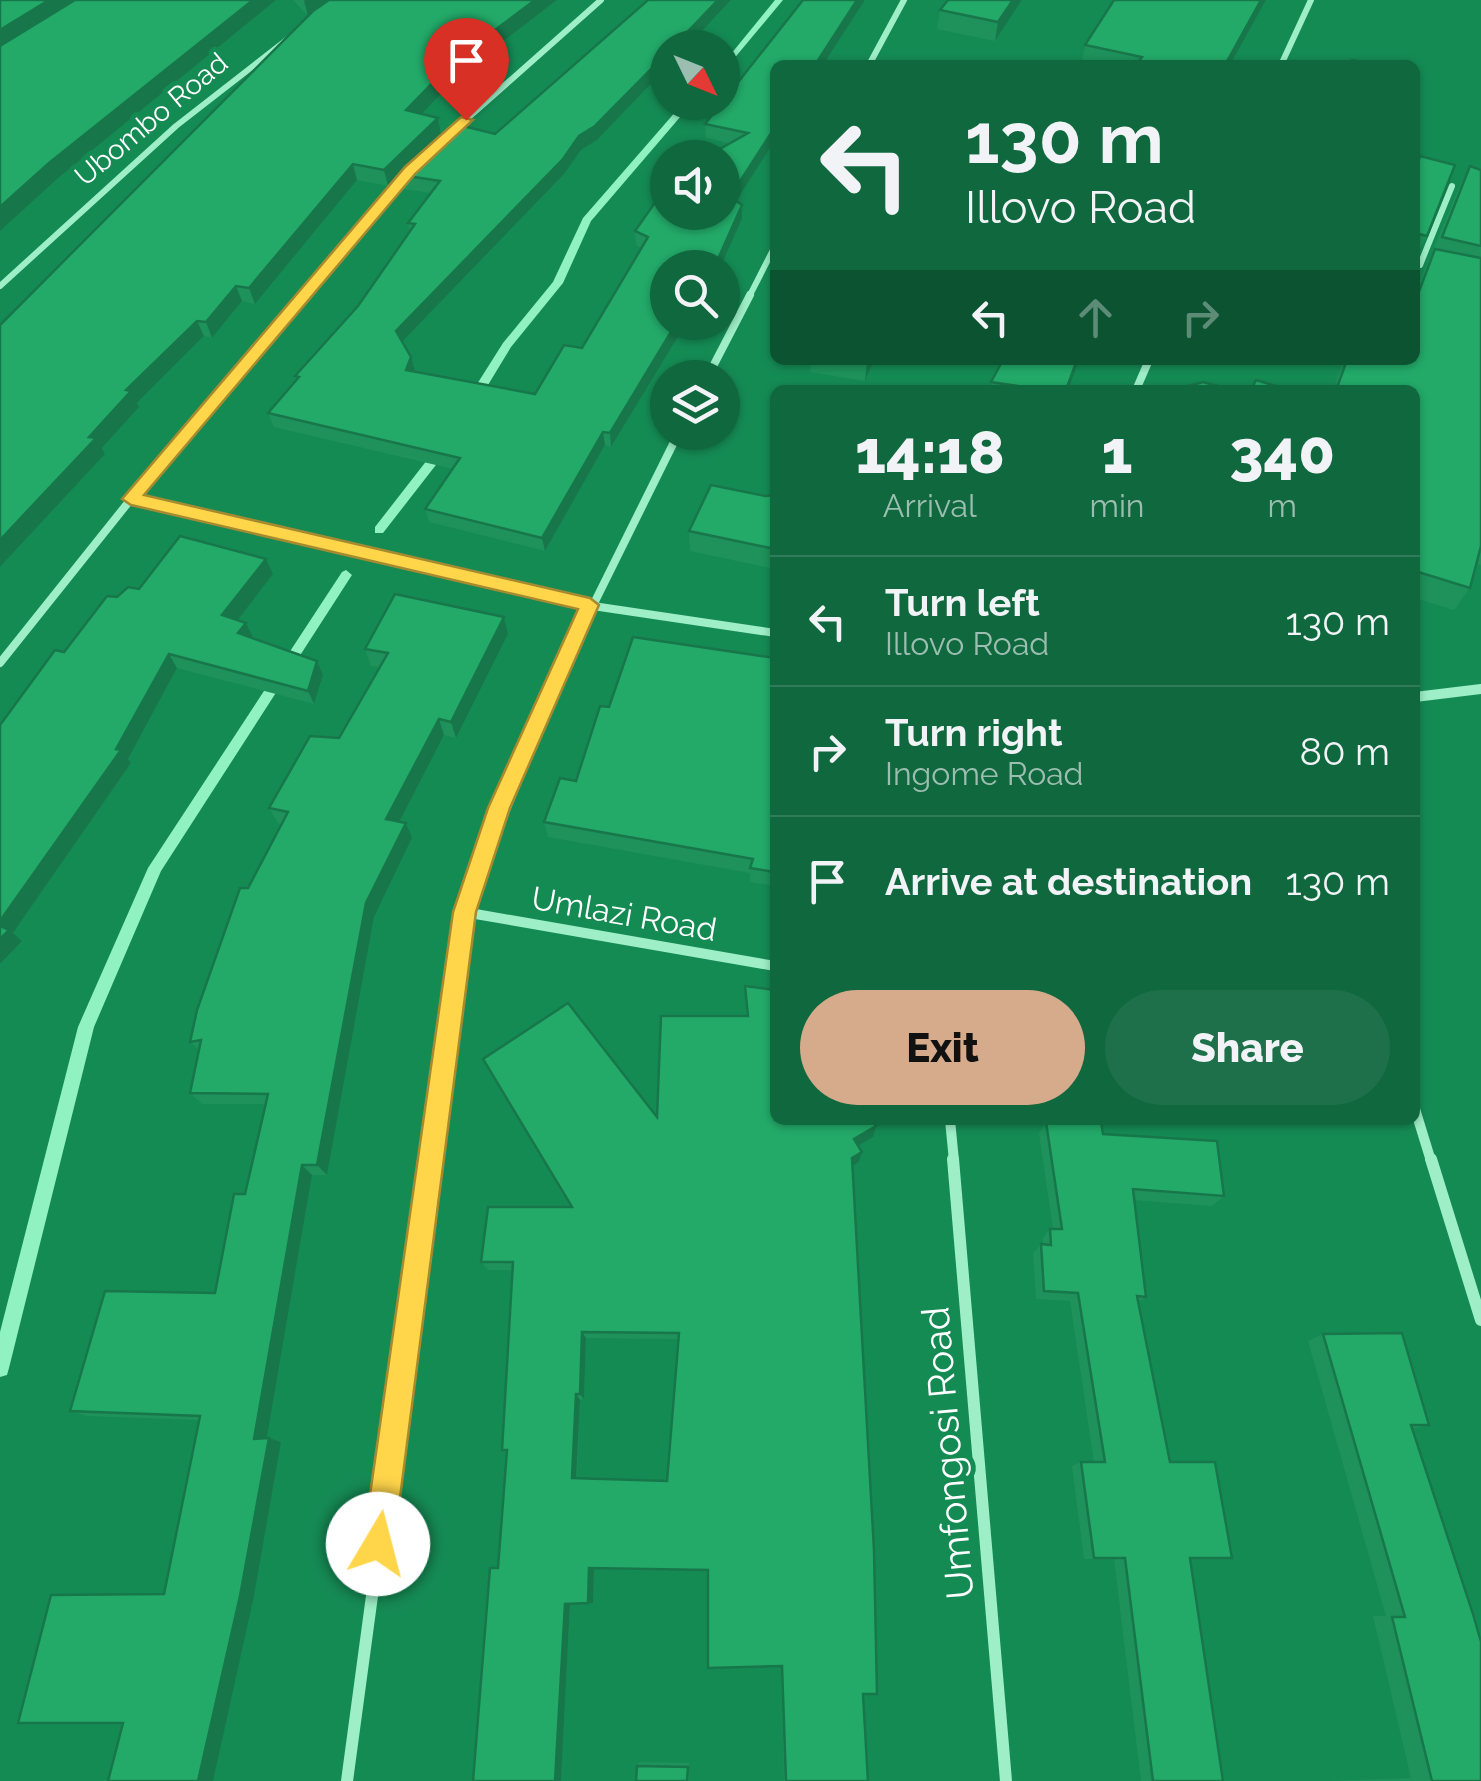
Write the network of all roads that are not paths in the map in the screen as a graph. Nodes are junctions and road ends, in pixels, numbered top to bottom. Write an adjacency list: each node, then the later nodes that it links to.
1 (601, 0): 7 (street)
2 (904, 0): 5 (street)
3 (1311, 0): 6 (street)
4 (294, 34): 14 (street, Ubombo Road)
5 (873, 60)
6 (1283, 60)
7 (440, 143)
8 (425, 157): 17 (street)
9 (1452, 186): 11 (street)
10 (770, 256): 15 (street)
11 (1420, 259)
12 (1420, 264): 13 (street)
13 (1435, 268)
14 (0, 286)
15 (716, 360)
16 (670, 450): 18 (street)
17 (131, 499): 18 (street); 20 (street)
18 (590, 605): 19 (street); 23 (street)
19 (770, 633)
20 (0, 663)
21 (1481, 689): 22 (street)
22 (1420, 696)
23 (464, 912): 24 (street, Umlazi Road); 28 (street)
24 (770, 965)
25 (950, 1125): 29 (street, Umfongosi Road)
26 (1420, 1125): 27 (street)
27 (1481, 1320)
28 (346, 1781)
29 (1006, 1781)

